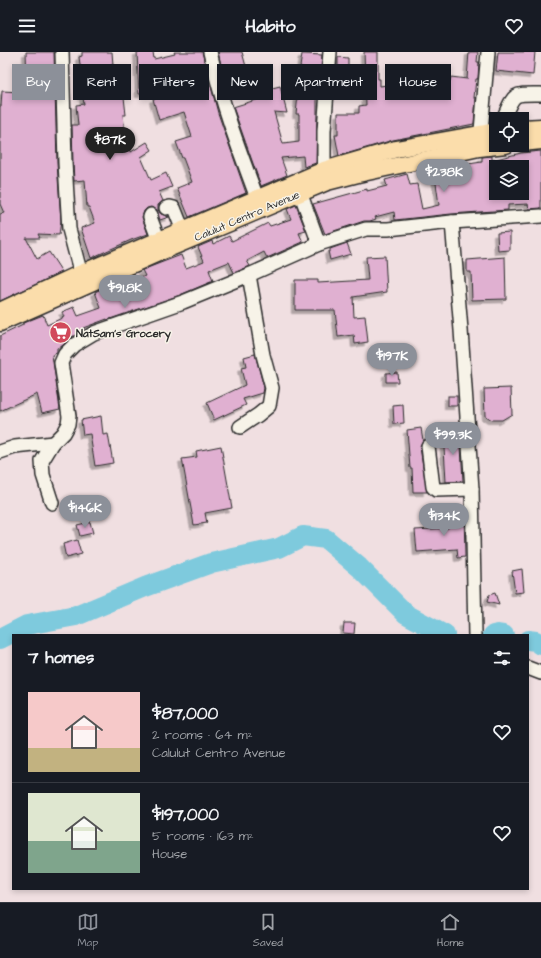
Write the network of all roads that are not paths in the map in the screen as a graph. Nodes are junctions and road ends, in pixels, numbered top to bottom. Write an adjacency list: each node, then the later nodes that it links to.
1 (62, 52): 23 (street)
2 (210, 52): 14 (street)
3 (330, 52): 12 (street)
4 (488, 52): 9 (street)
5 (541, 94): 6 (street)
6 (506, 112)
7 (541, 126): 8 (main road)
8 (529, 127)
9 (485, 138): 12 (main road, Calulut Centro Avenue)
10 (541, 141): 11 (main road)
11 (529, 142)
12 (326, 176): 13 (main road, Calulut Centro Avenue)
13 (298, 187): 14 (main road, Calulut Centro Avenue); 20 (street)
14 (259, 203): 19 (main road, Calulut Centro Avenue)
15 (166, 208): 19 (street)
16 (151, 215): 21 (street)
17 (541, 216): 18 (street)
18 (452, 222): 20 (street); 30 (street)
19 (185, 235): 21 (main road, Calulut Centro Avenue)
20 (319, 244): 22 (street)
21 (160, 245): 23 (main road, Calulut Centro Avenue)
22 (249, 275): 26 (street); 27 (street)
23 (82, 280): 24 (main road, Calulut Centro Avenue); 25 (main road, Calulut Centro Avenue)
24 (0, 311)
25 (0, 323)
26 (240, 427)
27 (53, 443): 29 (street); 31 (street)
28 (428, 446): 30 (street)
29 (0, 452)
30 (472, 489): 32 (street)
31 (52, 503)
32 (475, 633)
33 (529, 668): 34 (street)
34 (541, 673)

